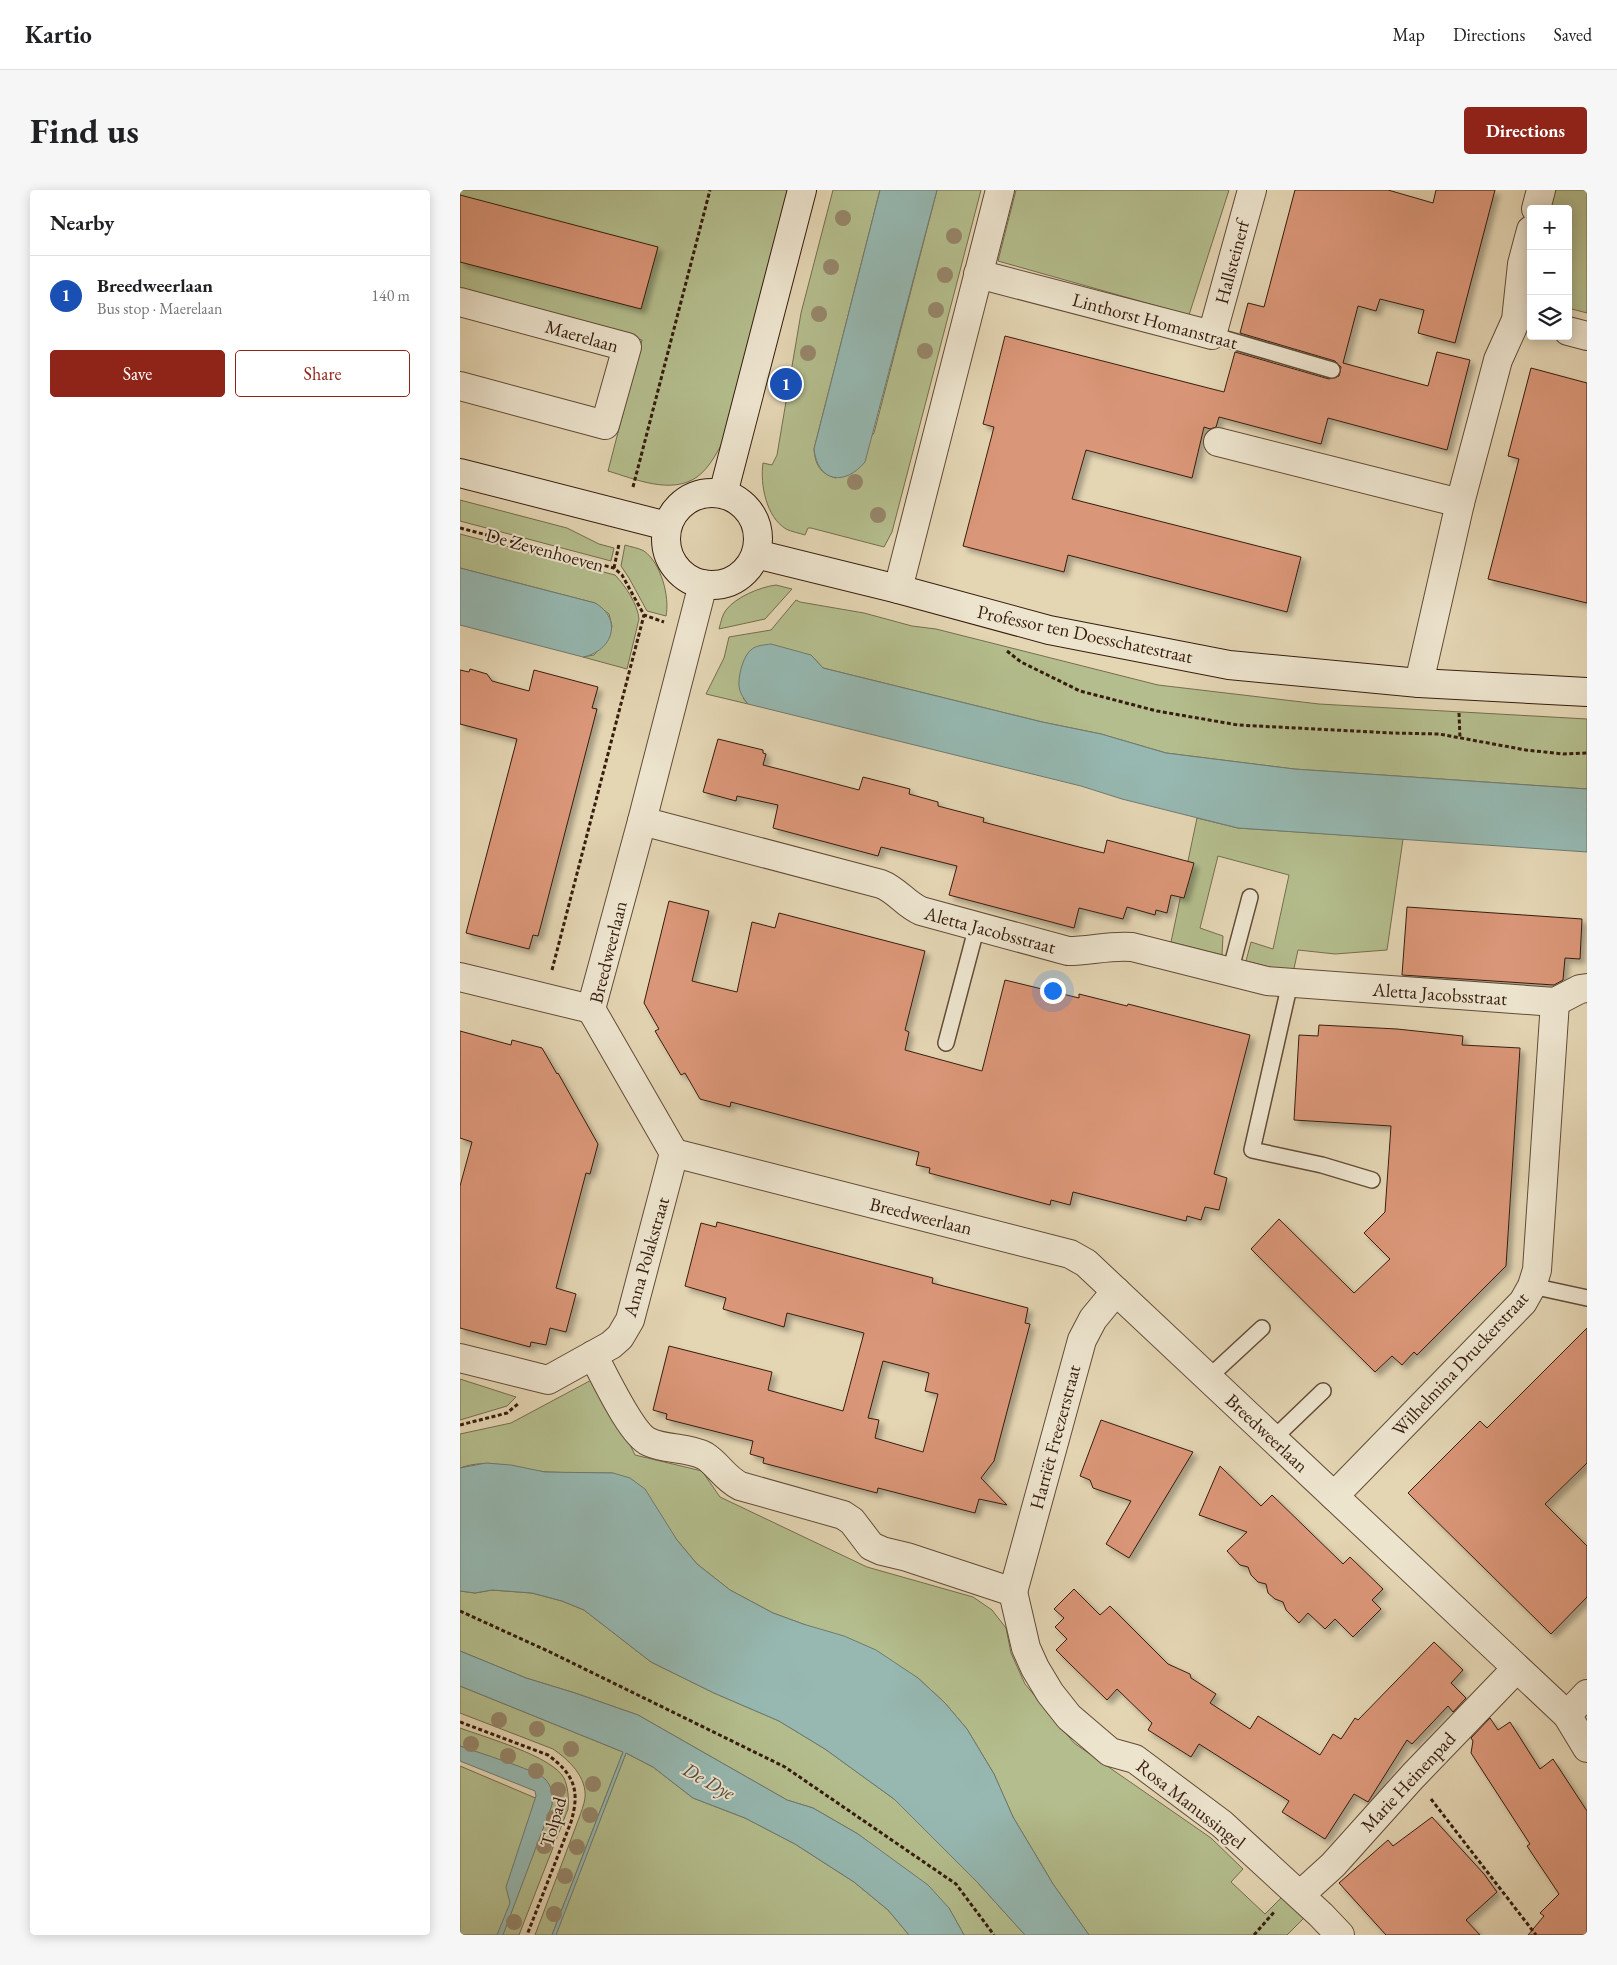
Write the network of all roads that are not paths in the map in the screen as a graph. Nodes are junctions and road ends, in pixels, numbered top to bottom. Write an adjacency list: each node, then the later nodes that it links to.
1 (802, 190): 17 (street)
2 (1000, 190): 7 (street)
3 (1252, 190): 11 (street, Hallsteinerf)
4 (1541, 190): 5 (street)
5 (1537, 205)
6 (1527, 245): 9 (street)
7 (978, 274): 11 (street, Linthorst Homanstraat); 22 (street)
8 (460, 302): 14 (street, Maerelaan)
9 (1523, 321): 18 (street)
10 (1572, 333): 12 (street)
11 (1212, 335): 13 (lane, Linthorst Homanstraat)
12 (1587, 336)
13 (1332, 370)
14 (460, 386)
15 (1218, 442): 18 (street)
16 (460, 473): 19 (street)
17 (723, 494): 19 (street); 20 (street)
18 (1460, 503): 23 (street)
19 (668, 526): 21 (street)
20 (756, 554): 21 (street); 22 (street, Professor ten Doesschatestraat)
21 (703, 584): 25 (street, Breedweerlaan)
22 (898, 589): 23 (street, Professor ten Doesschatestraat)
23 (1419, 683): 24 (street, Professor ten Doesschatestraat)
24 (1587, 692)
25 (642, 821): 27 (street, Aletta Jacobsstraat); 33 (street, Breedweerlaan)
26 (1250, 897): 28 (lane)
27 (977, 926): 28 (street, Aletta Jacobsstraat); 34 (lane)
28 (1230, 972): 30 (street, Aletta Jacobsstraat)
29 (460, 976): 33 (street)
30 (1290, 983): 32 (street, Aletta Jacobsstraat); 36 (lane)
31 (1587, 988): 32 (street)
32 (1554, 1002): 37 (street, Wilhelmina Druckerstraat)
33 (591, 1009): 35 (street, Breedweerlaan)
34 (946, 1043)
35 (674, 1153): 38 (street, Breedweerlaan); 41 (street, Anna Polakstraat)
36 (1372, 1180)
37 (1532, 1286): 39 (lane); 46 (street, Wilhelmina Druckerstraat)
38 (1116, 1291): 43 (street, Breedweerlaan); 47 (street, Harriët Freezerstraat)
39 (1587, 1298)
40 (1262, 1328): 43 (lane)
41 (593, 1355): 42 (street, Anna Polakstraat); 47 (street)
42 (460, 1358)
43 (1208, 1378): 45 (street, Breedweerlaan)
44 (1323, 1392): 45 (lane)
45 (1273, 1439): 46 (street, Breedweerlaan)
46 (1334, 1496): 48 (street, Breedweerlaan)
47 (1013, 1592): 52 (street, Rosa Manussingel)
48 (1516, 1668): 50 (street, Breedweerlaan); 52 (street, Marie Heinenpad)
49 (1587, 1694): 50 (street)
50 (1567, 1715): 51 (street, Breedweerlaan)
51 (1587, 1748)
52 (1300, 1895): 53 (street, Rosa Manussingel)
53 (1340, 1935)

